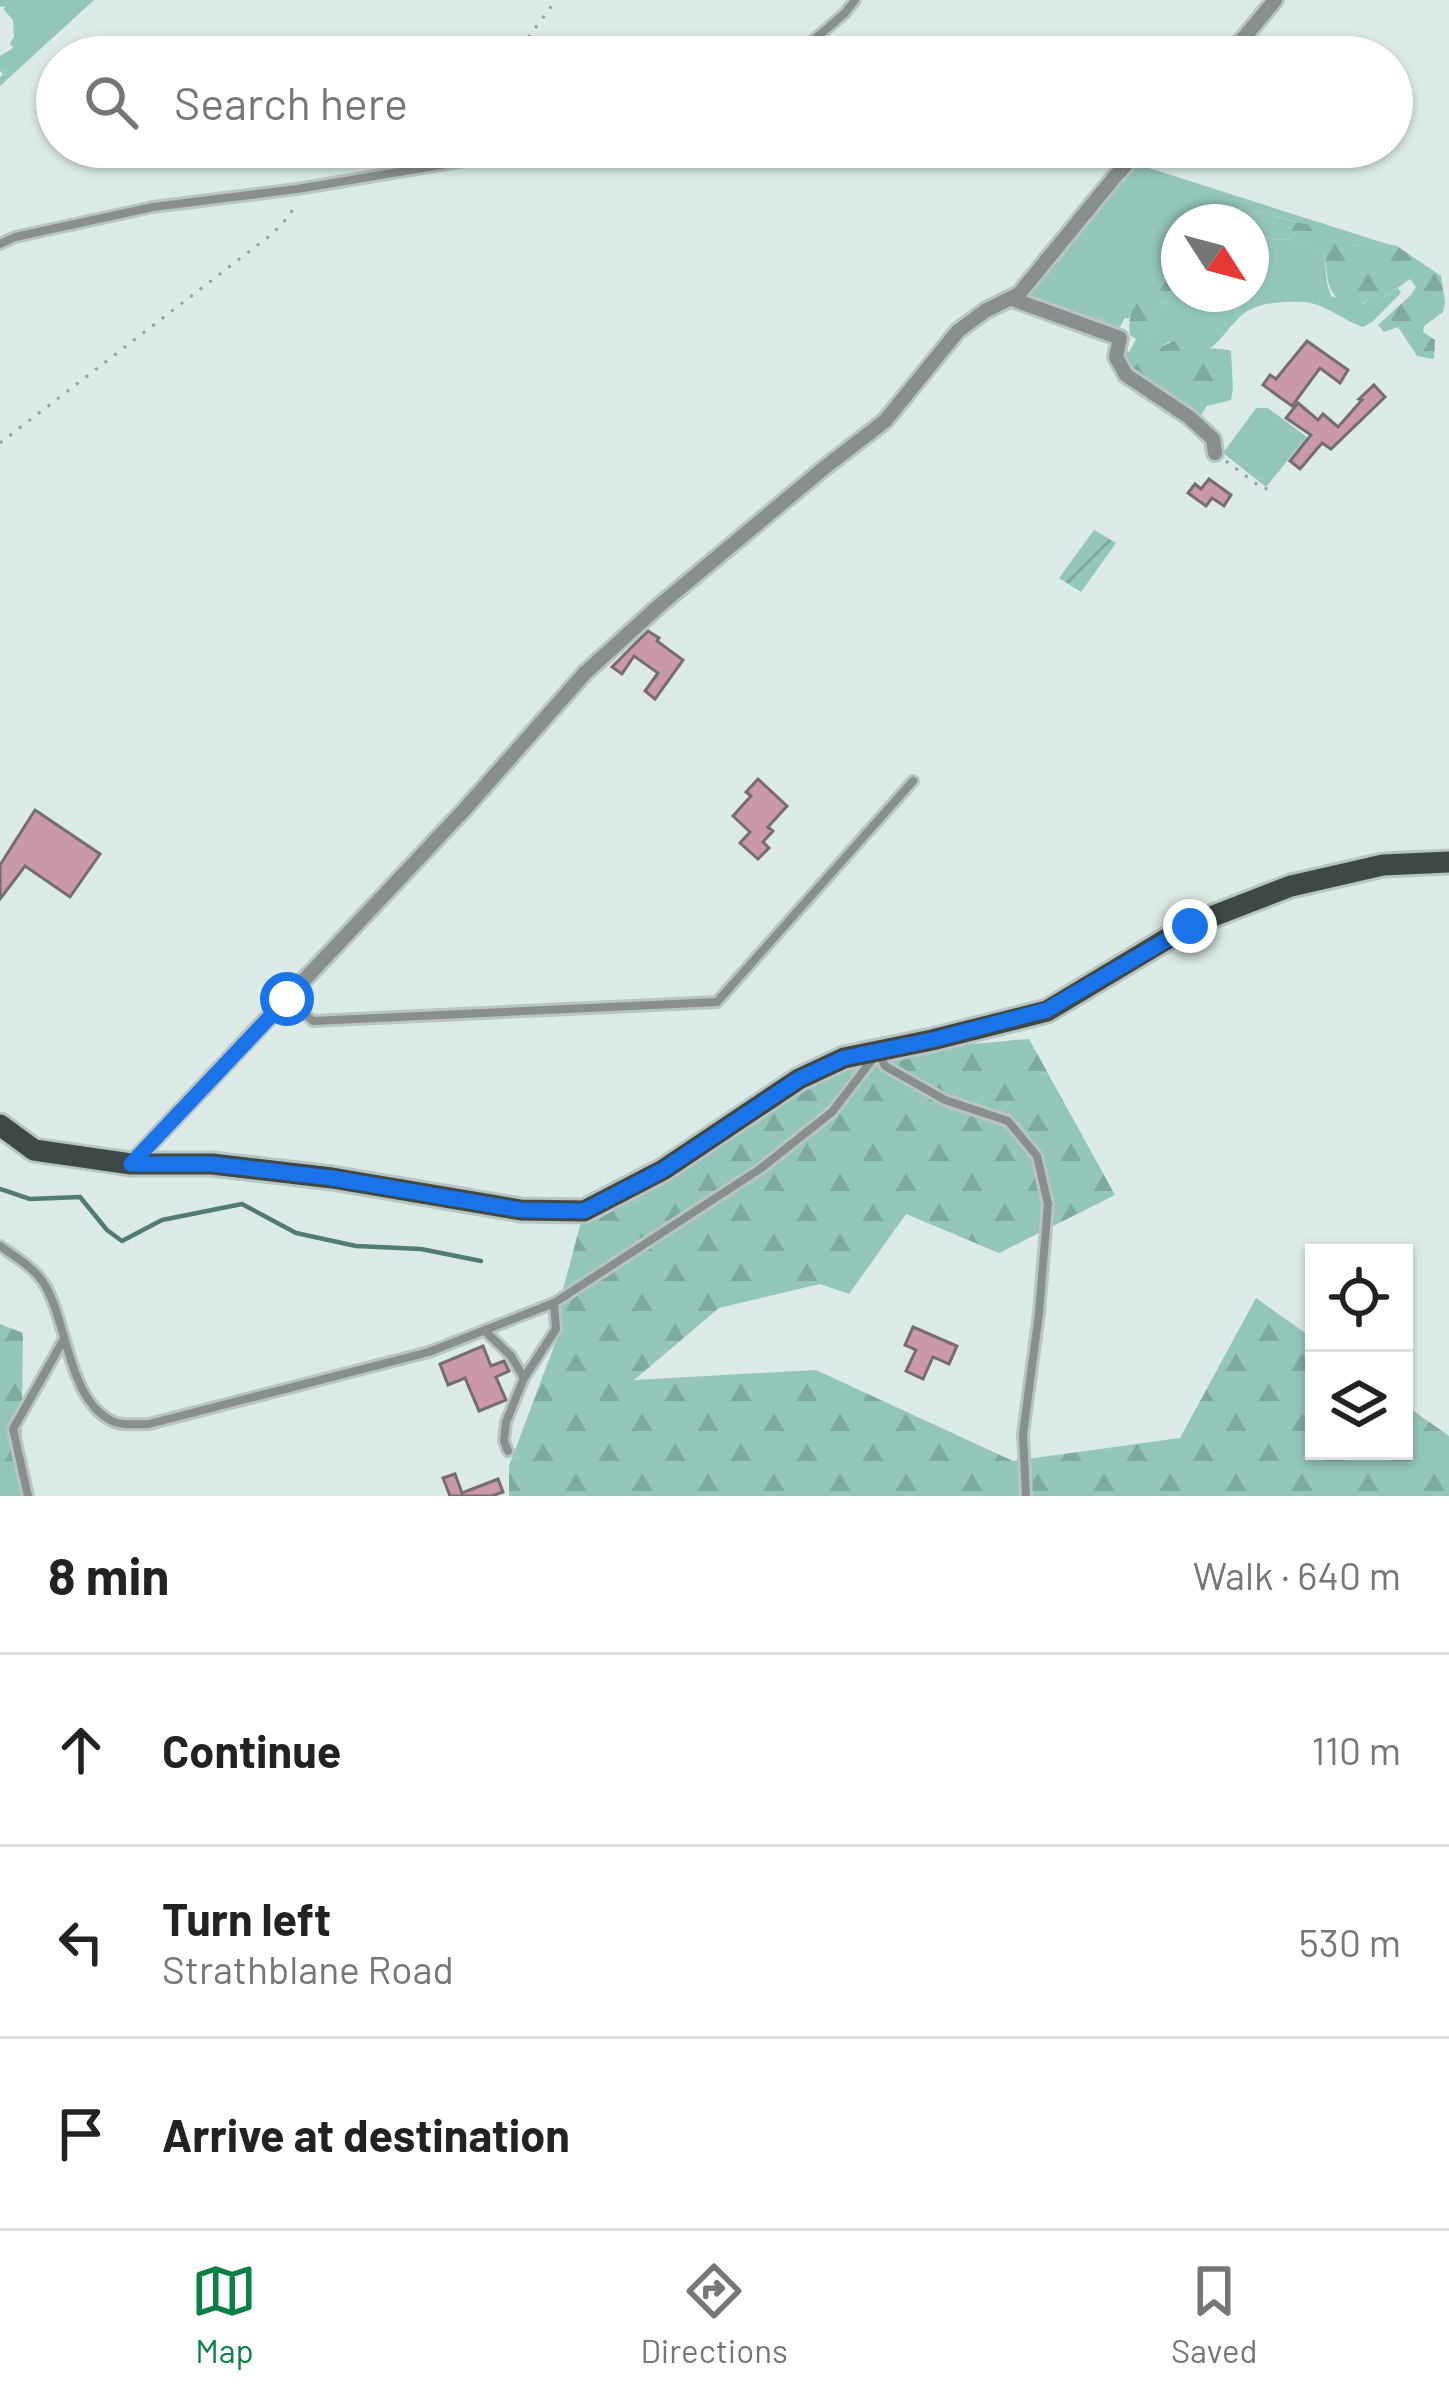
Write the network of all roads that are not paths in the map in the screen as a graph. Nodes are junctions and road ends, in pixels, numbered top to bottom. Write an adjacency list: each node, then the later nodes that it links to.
1 (855, 0): 3 (lane)
2 (1275, 0): 4 (street)
3 (818, 36)
4 (1245, 36)
5 (416, 168): 7 (lane)
6 (1122, 168): 8 (street)
7 (0, 244)
8 (1012, 299): 9 (street); 12 (street)
9 (1215, 453)
10 (913, 782): 12 (lane)
11 (1449, 862): 14 (main road)
12 (287, 999): 14 (street)
13 (0, 1124): 14 (main road)
14 (131, 1164)
15 (0, 1246): 18 (lane)
16 (554, 1303): 17 (lane); 19 (lane); 22 (lane)
17 (484, 1330): 18 (lane); 19 (lane)
18 (64, 1338): 21 (lane)
19 (524, 1378): 20 (lane)
20 (508, 1450)
21 (28, 1496)
22 (1026, 1496)

